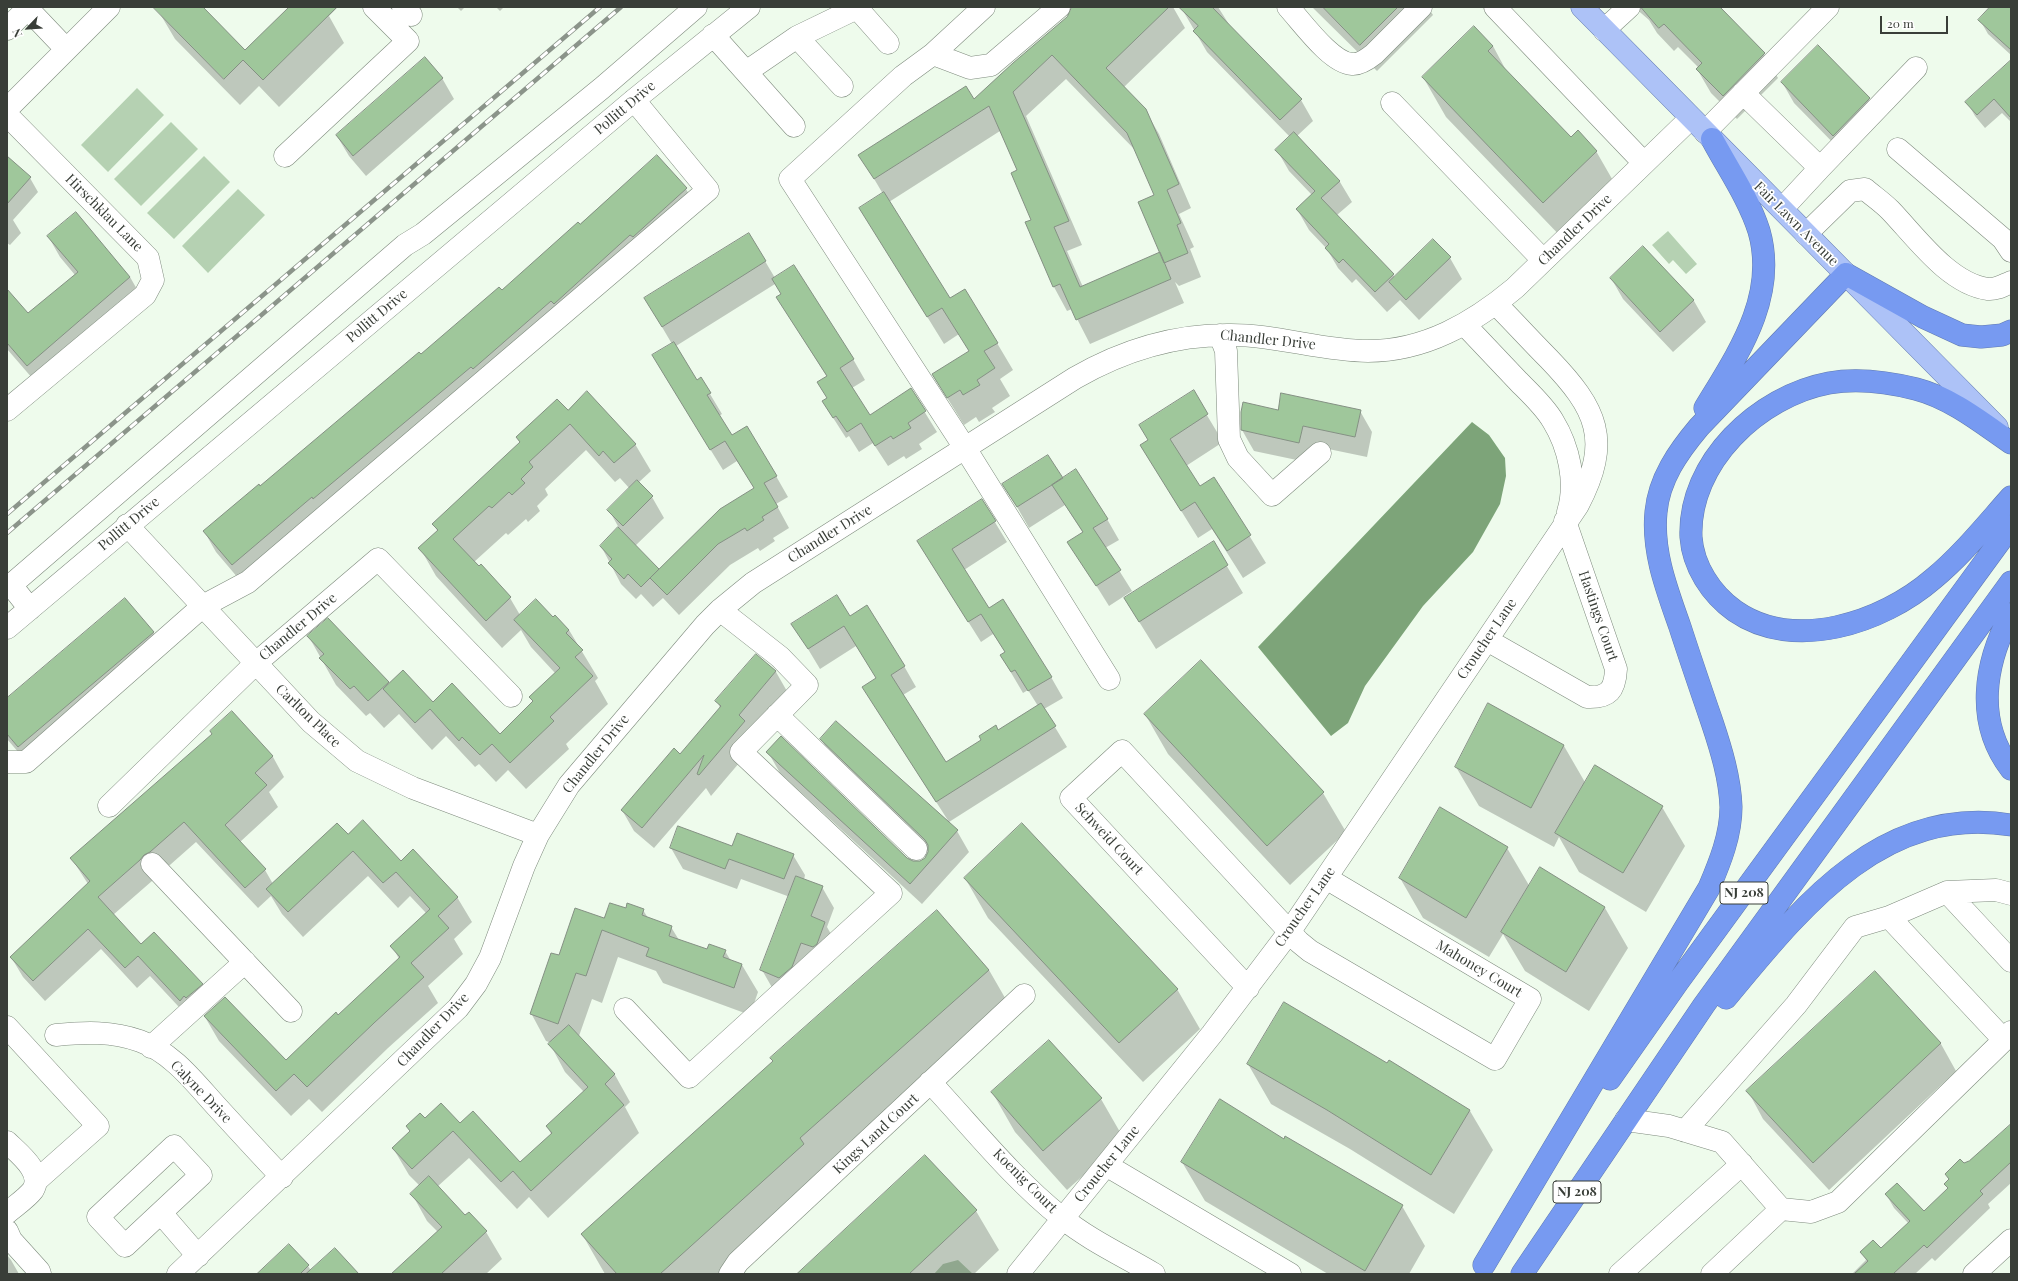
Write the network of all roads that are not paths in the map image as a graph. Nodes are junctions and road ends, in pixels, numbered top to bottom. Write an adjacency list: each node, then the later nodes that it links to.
1 (109, 7): 20 (street)
2 (374, 7): 33 (street)
3 (696, 7): 37 (street)
4 (749, 7): 17 (street, Pollitt Drive)
5 (984, 7): 21 (street)
6 (1060, 7): 21 (street)
7 (1288, 7): 8 (street)
8 (1421, 7)
9 (1495, 7): 34 (street)
10 (1582, 7): 16 (main road, Fair Lawn Avenue)
11 (1629, 7): 16 (street)
12 (1828, 7): 25 (street, Chandler Drive)
13 (28, 8): 15 (street); 20 (street)
14 (858, 8): 18 (street); 19 (street)
15 (7, 29)
16 (1604, 30): 31 (main road, Fair Lawn Avenue)
17 (713, 35): 23 (street); 26 (street, Pollitt Drive)
18 (797, 38): 23 (street); 24 (street)
19 (888, 43)
20 (66, 49): 28 (street)
21 (933, 54): 50 (street)
22 (1916, 68): 35 (street)
23 (746, 72): 30 (street)
24 (842, 86)
25 (1743, 93): 31 (street, Chandler Drive); 35 (street)
26 (634, 100): 39 (street, Pollitt Drive); 58 (street)
27 (1392, 103): 41 (street)
28 (7, 110)
29 (7, 115): 48 (street, Hirschklau Lane)
30 (794, 126)
31 (1703, 130): 34 (street, Chandler Drive); 36 (main road, Fair Lawn Avenue); 52 (highway)
32 (1898, 149): 40 (street)
33 (286, 156)
34 (1644, 163): 41 (street, Chandler Drive)
35 (1820, 168): 36 (street)
36 (1782, 209): 38 (main road, Fair Lawn Avenue)
37 (440, 220): 39 (street); 59 (street)
38 (1806, 234): 42 (main road, Fair Lawn Avenue); 43 (street)
39 (460, 246): 55 (street, Pollitt Drive)
40 (2011, 251)
41 (1543, 260): 44 (street, Chandler Drive)
42 (1846, 274): 46 (highway); 49 (main road, Fair Lawn Avenue); 52 (highway)
43 (2011, 282)
44 (1496, 304): 45 (street, Chandler Drive); 54 (street, Croucher Lane)
45 (1465, 325): 47 (street, Chandler Drive); 54 (street, Croucher Lane)
46 (2011, 331)
47 (1220, 335): 50 (street, Chandler Drive); 51 (street)
48 (7, 410)
49 (2011, 442): 53 (highway)
50 (965, 448): 60 (street, Chandler Drive); 65 (street)
51 (1320, 452)
52 (1678, 452): 105 (highway)
53 (2011, 497)
54 (1566, 521): 63 (street, Croucher Lane); 63 (street, Hastings Court)
55 (127, 525): 58 (street, Carlton Place); 59 (street, Pollitt Drive)
56 (2011, 526): 105 (highway, NJ 208)
57 (2011, 582): 91 (highway, NJ 208)
58 (203, 606): 64 (street, Carlton Place); 68 (street)
59 (30, 608): 62 (street, Pollitt Drive)
60 (720, 610): 67 (street); 72 (street, Chandler Drive)
61 (2011, 614): 69 (highway)
62 (7, 628)
63 (1487, 640): 75 (street, Croucher Lane)
64 (256, 663): 66 (street, Chandler Drive); 70 (street); 72 (street, Carlton Place)
65 (1109, 679)
66 (511, 696)
67 (777, 715): 73 (street); 84 (street)
68 (16, 762)
69 (2011, 769)
70 (108, 806)
71 (2011, 825): 91 (highway)
72 (538, 835): 96 (street, Chandler Drive)
73 (916, 849)
74 (152, 864): 81 (street)
75 (1326, 878): 79 (street, Croucher Lane); 79 (street, Mahoney Court)
76 (1947, 892): 77 (street); 78 (street); 80 (street)
77 (2011, 894)
78 (1890, 916): 88 (street); 92 (street)
79 (1290, 931): 82 (street, Croucher Lane); 82 (street, Schweid Court)
80 (2011, 961)
81 (245, 962): 85 (street); 89 (street)
82 (1248, 988): 95 (street, Croucher Lane)
83 (1024, 995): 90 (street, Kings Land Court)
84 (624, 1009)
85 (292, 1011)
86 (7, 1027): 97 (street)
87 (56, 1035): 89 (street, Calyne Drive)
88 (2007, 1036): 98 (street)
89 (151, 1047): 96 (street, Calyne Drive)
90 (930, 1082): 101 (street, Koenig Court); 108 (street, Kings Land Court)
91 (1629, 1114): 92 (street); 112 (highway, NJ 208)
92 (1685, 1131): 94 (street)
93 (7, 1142): 97 (street)
94 (1742, 1164): 98 (street); 113 (street)
95 (1106, 1165): 101 (street, Croucher Lane); 111 (street)
96 (282, 1177): 104 (street, Chandler Drive)
97 (36, 1181): 99 (street)
98 (1781, 1209): 114 (street)
99 (7, 1212)
100 (161, 1213): 100 (street); 104 (street)
101 (1063, 1218): 109 (street, Croucher Lane); 110 (street, Koenig Court)
102 (7, 1231): 106 (street)
103 (2011, 1240): 115 (street)
104 (198, 1256): 107 (street, Chandler Drive)
105 (1481, 1269)
106 (40, 1274)
107 (178, 1274)
108 (730, 1274)
109 (1018, 1274)
110 (1154, 1274)
111 (1290, 1274)
112 (1522, 1274)
113 (1620, 1274)
114 (1712, 1274)
115 (1974, 1274)

